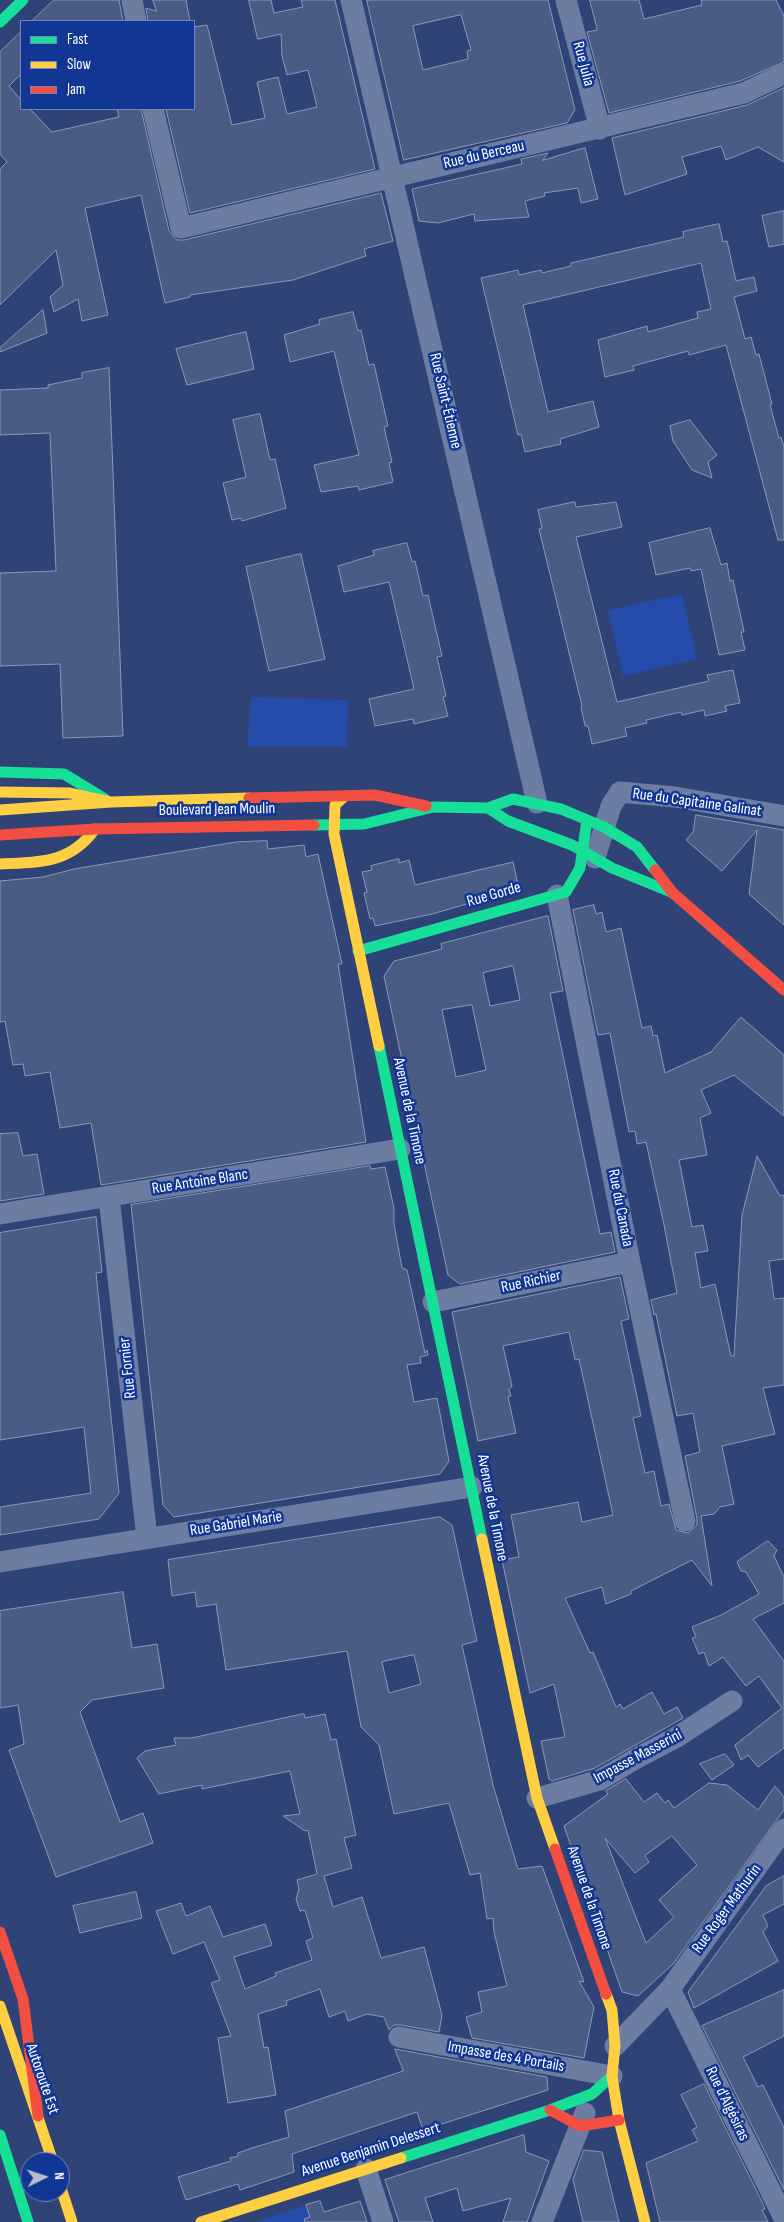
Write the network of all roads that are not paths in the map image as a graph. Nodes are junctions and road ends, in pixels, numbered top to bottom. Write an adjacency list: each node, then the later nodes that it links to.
1 (23, 0): 6 (main road)
2 (132, 0): 5 (street)
3 (351, 0): 10 (street, Rue Saint-Étienne)
4 (566, 0): 9 (street, Rue Julia)
5 (136, 20)
6 (0, 22)
7 (784, 74): 9 (street, Rue du Berceau)
8 (153, 110): 10 (street, Rue du Berceau)
9 (600, 129): 10 (street, Rue du Berceau)
10 (393, 176): 15 (street, Rue Saint-Étienne)
11 (0, 772): 14 (main road)
12 (0, 792): 14 (main road)
13 (345, 796): 14 (main road, Boulevard Jean Moulin); 16 (main road, Boulevard Jean Moulin); 20 (main road, Avenue de la Timone)
14 (111, 802): 18 (main road, Boulevard Jean Moulin)
15 (537, 803): 17 (main road, Boulevard Jean Moulin); 21 (main road, Boulevard Jean Moulin)
16 (433, 807): 17 (main road, Boulevard Jean Moulin); 20 (main road, Boulevard Jean Moulin)
17 (488, 808): 24 (main road, Boulevard Jean Moulin)
18 (6, 809)
19 (784, 816): 21 (street, Rue du Capitaine Galinat)
20 (333, 824): 22 (main road, Boulevard Jean Moulin); 28 (main road, Avenue de la Timone)
21 (596, 824): 24 (street, Rue du Capitaine Galinat); 26 (main road, Boulevard Jean Moulin)
22 (95, 830): 23 (main road, Boulevard Jean Moulin); 25 (main road)
23 (0, 835)
24 (589, 855): 26 (main road, Boulevard Jean Moulin); 27 (main road, Rue Gorde)
25 (0, 864)
26 (673, 893): 29 (main road, Boulevard Jean Moulin)
27 (557, 895): 28 (main road, Rue Gorde); 33 (street, Rue du Canada)
28 (358, 951): 30 (main road, Avenue de la Timone)
29 (784, 990)
30 (400, 1149): 31 (street, Rue Antoine Blanc); 34 (main road, Avenue de la Timone)
31 (109, 1197): 32 (street, Rue Antoine Blanc); 37 (street, Rue Fornier)
32 (0, 1214)
33 (630, 1262): 34 (street, Rue Richier); 36 (street, Rue du Canada)
34 (433, 1302): 35 (main road, Avenue de la Timone)
35 (472, 1487): 37 (street, Rue Gabriel Marie); 40 (main road, Avenue de la Timone)
36 (685, 1521)
37 (147, 1538): 38 (street, Rue Gabriel Marie)
38 (0, 1562)
39 (732, 1701): 40 (street, Impasse Masserini)
40 (537, 1798): 46 (main road, Avenue de la Timone)
41 (784, 1829): 43 (street, Rue Roger Mathurin)
42 (0, 1932): 50 (main road)
43 (670, 1989): 46 (street, Rue Roger Mathurin); 57 (street, Rue d'Algésiras)
44 (0, 2006): 50 (main road, Autoroute Est)
45 (399, 2037): 47 (street, Impasse des 4 Portails)
46 (615, 2046): 47 (main road, Avenue de la Timone)
47 (612, 2076): 48 (main road); 51 (main road, Avenue de la Timone)
48 (592, 2094): 49 (main road, Avenue Benjamin Delessert); 52 (street)
49 (550, 2110): 52 (main road); 55 (main road, Avenue Benjamin Delessert)
50 (38, 2116): 54 (main road, Autoroute Est)
51 (619, 2120): 52 (main road); 63 (main road, Avenue de la Timone)
52 (580, 2126): 62 (street)
53 (0, 2134): 58 (main road)
54 (50, 2152)
55 (366, 2169): 60 (main road, Avenue Benjamin Delessert); 61 (street)
56 (66, 2202): 59 (main road)
57 (784, 2218)
58 (28, 2222)
59 (72, 2222)
60 (202, 2222)
61 (383, 2222)
62 (542, 2222)
63 (645, 2222)

